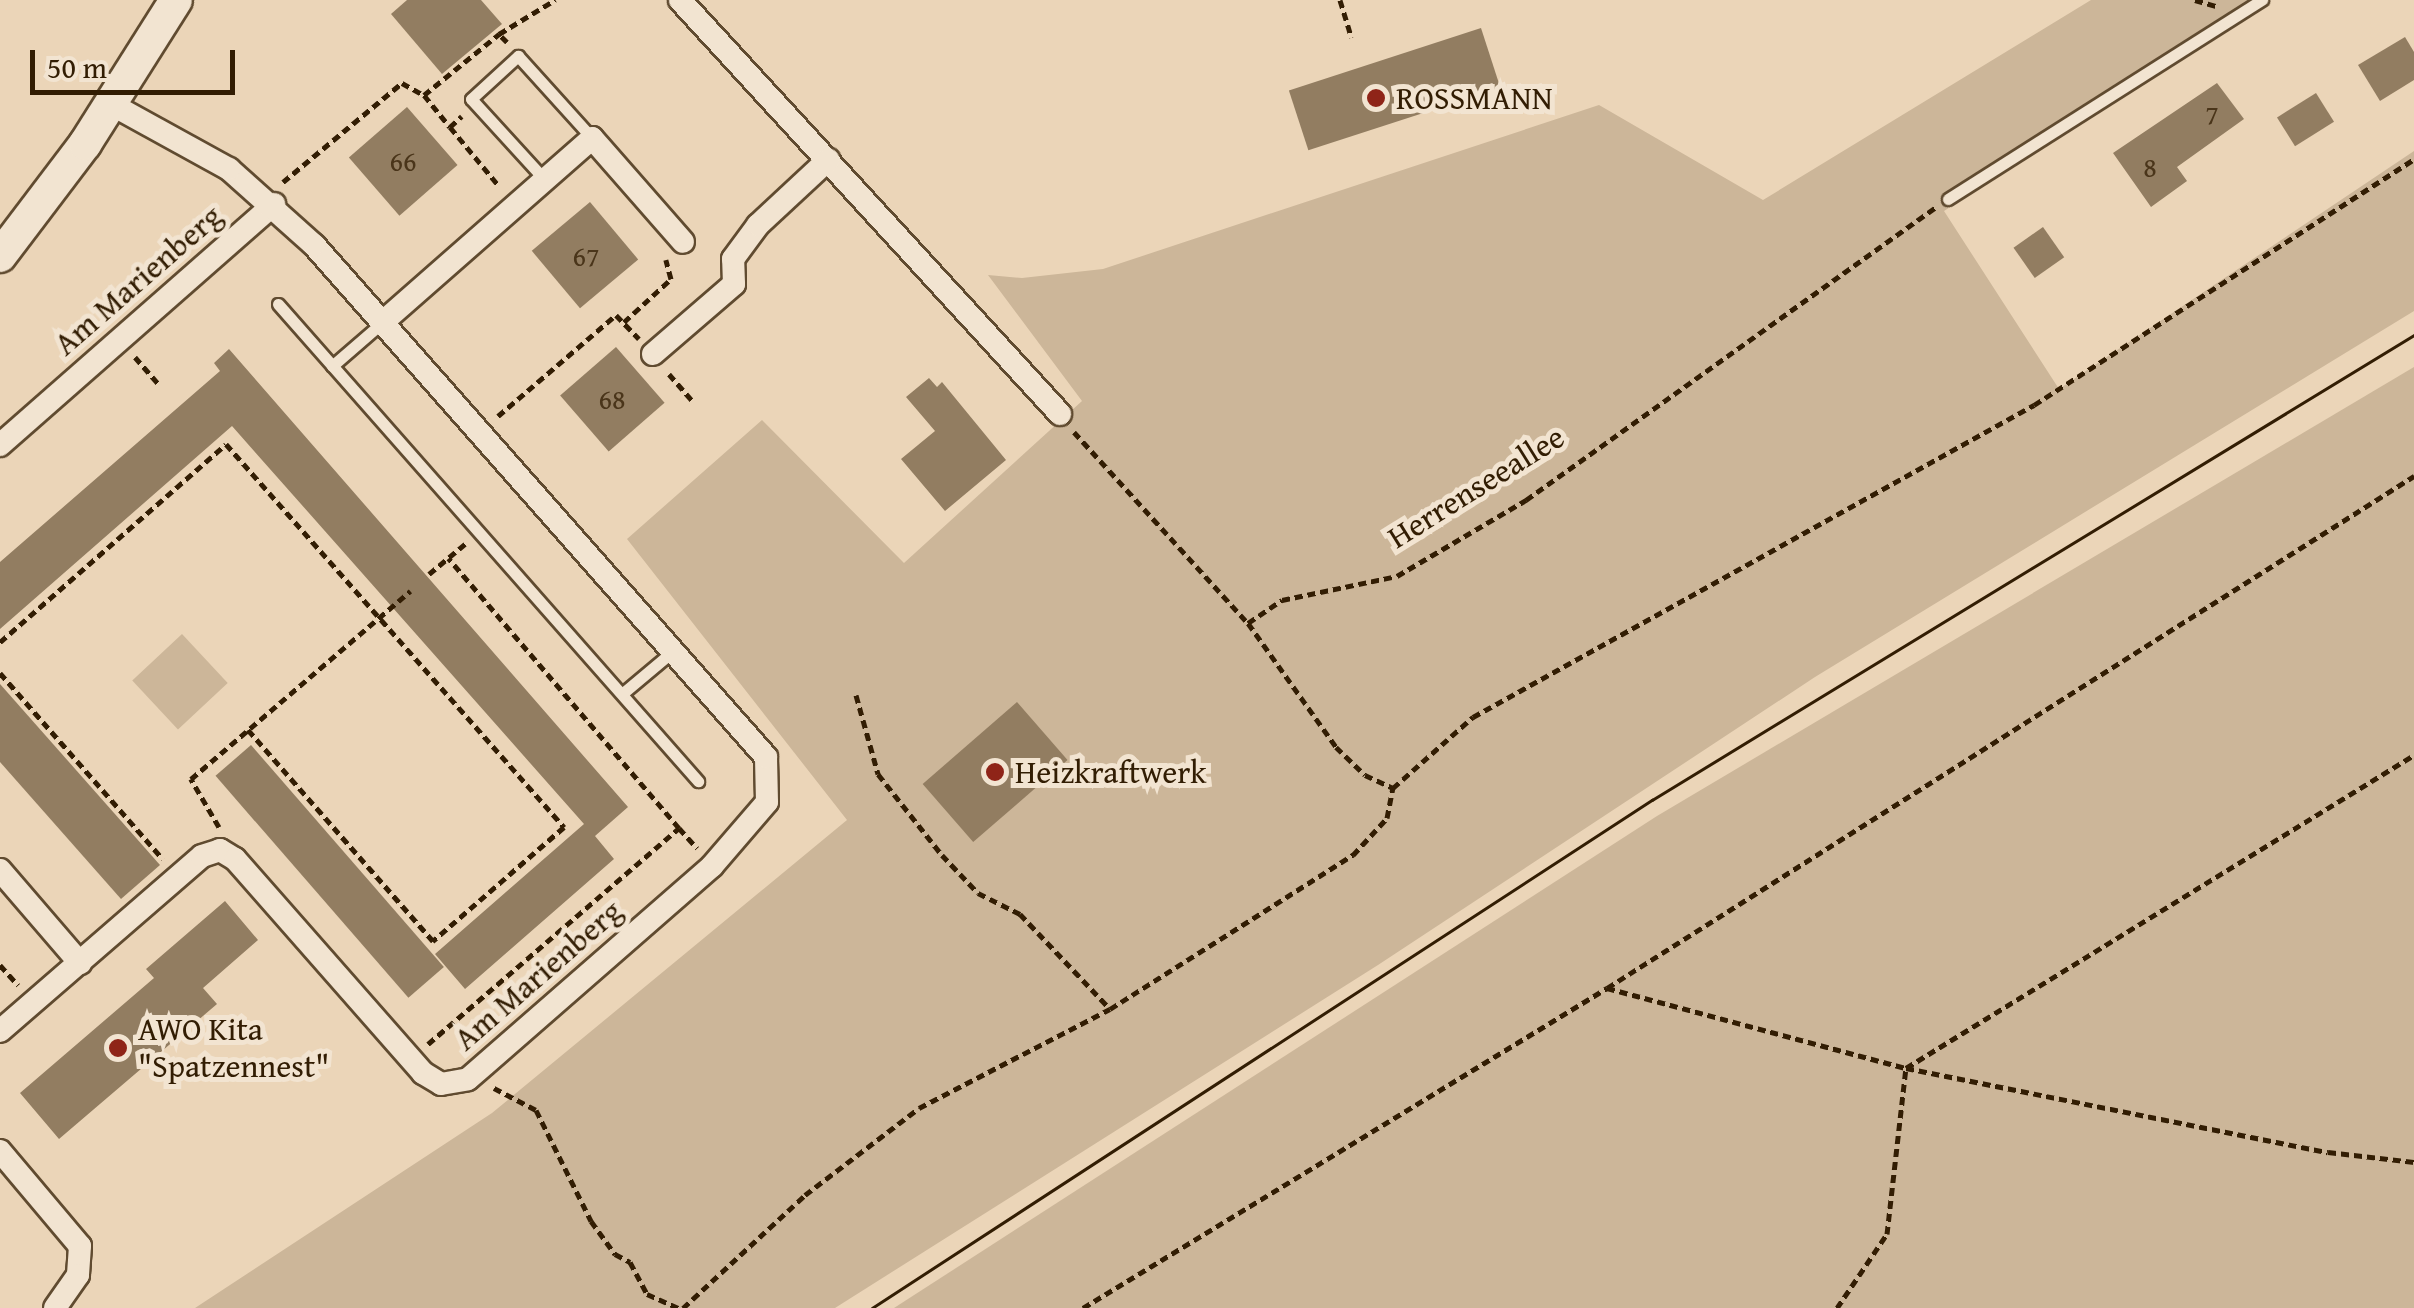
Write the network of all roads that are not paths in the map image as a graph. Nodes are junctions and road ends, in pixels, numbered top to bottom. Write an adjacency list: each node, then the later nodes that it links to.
1 (176, 0): 6 (main road)
2 (680, 0): 5 (street)
3 (701, 0): 5 (street)
4 (2262, 0): 11 (lane)
5 (769, 96): 8 (street)
6 (111, 104): 10 (street, Am Marienberg); 13 (main road)
7 (592, 138): 9 (street); 9 (lane); 12 (street)
8 (828, 160): 16 (street); 18 (street)
9 (546, 182): 15 (street)
10 (277, 195): 15 (street, Am Marienberg); 19 (street, Am Marienberg)
11 (1948, 199)
12 (682, 242)
13 (0, 256)
14 (278, 304): 17 (lane)
15 (384, 321): 17 (lane); 20 (street, Am Marienberg)
16 (653, 354)
17 (332, 366): 21 (lane)
18 (1060, 414)
19 (0, 444)
20 (675, 649): 21 (lane); 24 (street, Am Marienberg)
21 (623, 694): 22 (lane)
22 (698, 781)
23 (0, 870): 24 (street)
24 (80, 963): 25 (street)
25 (0, 1032)
26 (0, 1151): 27 (street)
27 (55, 1308)

